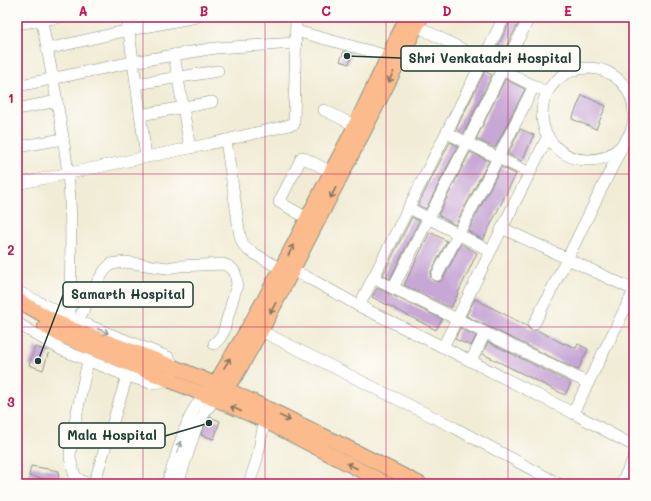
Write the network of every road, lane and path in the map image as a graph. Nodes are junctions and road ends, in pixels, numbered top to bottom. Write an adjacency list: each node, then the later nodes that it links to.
1 (60, 17): 7 (street)
2 (127, 17): 10 (street)
3 (196, 17): 10 (street)
4 (296, 17): 11 (street)
5 (504, 17): 16 (street)
6 (530, 17): 18 (street)
7 (42, 19): 9 (street); 13 (street)
8 (412, 20): 15 (main road); 16 (street); 32 (main road, one-way to 32)
9 (17, 24)
10 (129, 30): 13 (street); 17 (street)
11 (296, 31): 12 (street); 15 (street)
12 (296, 43): 14 (street); 36 (street)
13 (47, 49): 20 (street)
14 (174, 55): 17 (street); 21 (street)
15 (388, 56): 32 (main road)
16 (483, 60): 18 (street); 33 (street)
17 (133, 62): 20 (street); 22 (street)
18 (502, 70): 24 (street); 38 (street)
19 (218, 72): 21 (street)
20 (53, 78): 23 (street); 26 (street)
21 (177, 78): 22 (street); 28 (street)
22 (136, 84): 31 (street)
23 (17, 86)
24 (534, 86): 25 (street); 42 (street)
25 (548, 93): 34 (street); 37 (street)
26 (57, 101): 29 (street); 35 (street)
27 (212, 102): 28 (street)
28 (183, 107): 31 (street); 40 (street)
29 (17, 109)
30 (324, 110): 32 (street)
31 (140, 115): 41 (street)
32 (360, 128): 43 (main road); 54 (main road, one-way to 54)
33 (446, 133): 38 (street); 47 (street)
34 (548, 136): 37 (street); 44 (street)
35 (63, 139): 39 (street); 45 (street)
36 (226, 140): 40 (street); 54 (street)
37 (629, 140): 53 (street)
38 (467, 143): 42 (street); 49 (street)
39 (17, 147)
40 (190, 148): 41 (street)
41 (146, 157): 45 (street)
42 (498, 158): 44 (street); 51 (street)
43 (331, 172): 48 (main road); 48 (street)
44 (530, 173): 50 (street)
45 (68, 175): 46 (street); 66 (street)
46 (17, 184)
47 (408, 208): 49 (street); 56 (street)
48 (307, 218): 54 (main road, one-way to 48)
49 (428, 219): 51 (street); 57 (street)
50 (502, 228): 52 (street); 53 (street)
51 (459, 235): 52 (street); 55 (street)
52 (490, 251): 63 (street)
53 (567, 259): 58 (street); 65 (street)
54 (287, 270): 61 (street); 67 (main road, one-way to 67); 76 (main road, one-way to 54)
55 (437, 275)
56 (373, 278): 57 (street); 61 (street)
57 (393, 288): 63 (street)
58 (634, 290): 75 (street)
59 (17, 291): 66 (street)
60 (17, 300): 66 (main road)
61 (359, 306): 70 (street)
62 (17, 311): 66 (main road)
63 (456, 320): 68 (street); 70 (street)
64 (17, 323): 71 (street)
65 (534, 324)
66 (69, 325): 69 (street); 73 (main road); 73 (street, one-way to 73)
67 (261, 331): 76 (main road); 89 (street)
68 (484, 333): 72 (street); 75 (street)
69 (214, 344)
70 (443, 347): 72 (street)
71 (88, 361): 74 (street); 82 (street)
72 (471, 361): 78 (street)
73 (171, 374): 74 (street); 76 (main road); 77 (main road)
74 (127, 376): 83 (street)
75 (588, 383): 78 (street)
76 (220, 387): 77 (main road); 79 (main road)
77 (210, 397): 79 (main road, one-way to 77); 84 (street, one-way to 77); 85 (street)
78 (573, 413): 80 (street)
79 (266, 415): 86 (street); 87 (main road, one-way to 79); 88 (main road, one-way to 88)
80 (634, 446)
81 (634, 458): 90 (street)
82 (89, 484)
83 (94, 484)
84 (167, 484)
85 (178, 484)
86 (249, 484)
87 (387, 484)
88 (420, 484)
89 (559, 484)
90 (621, 484)

